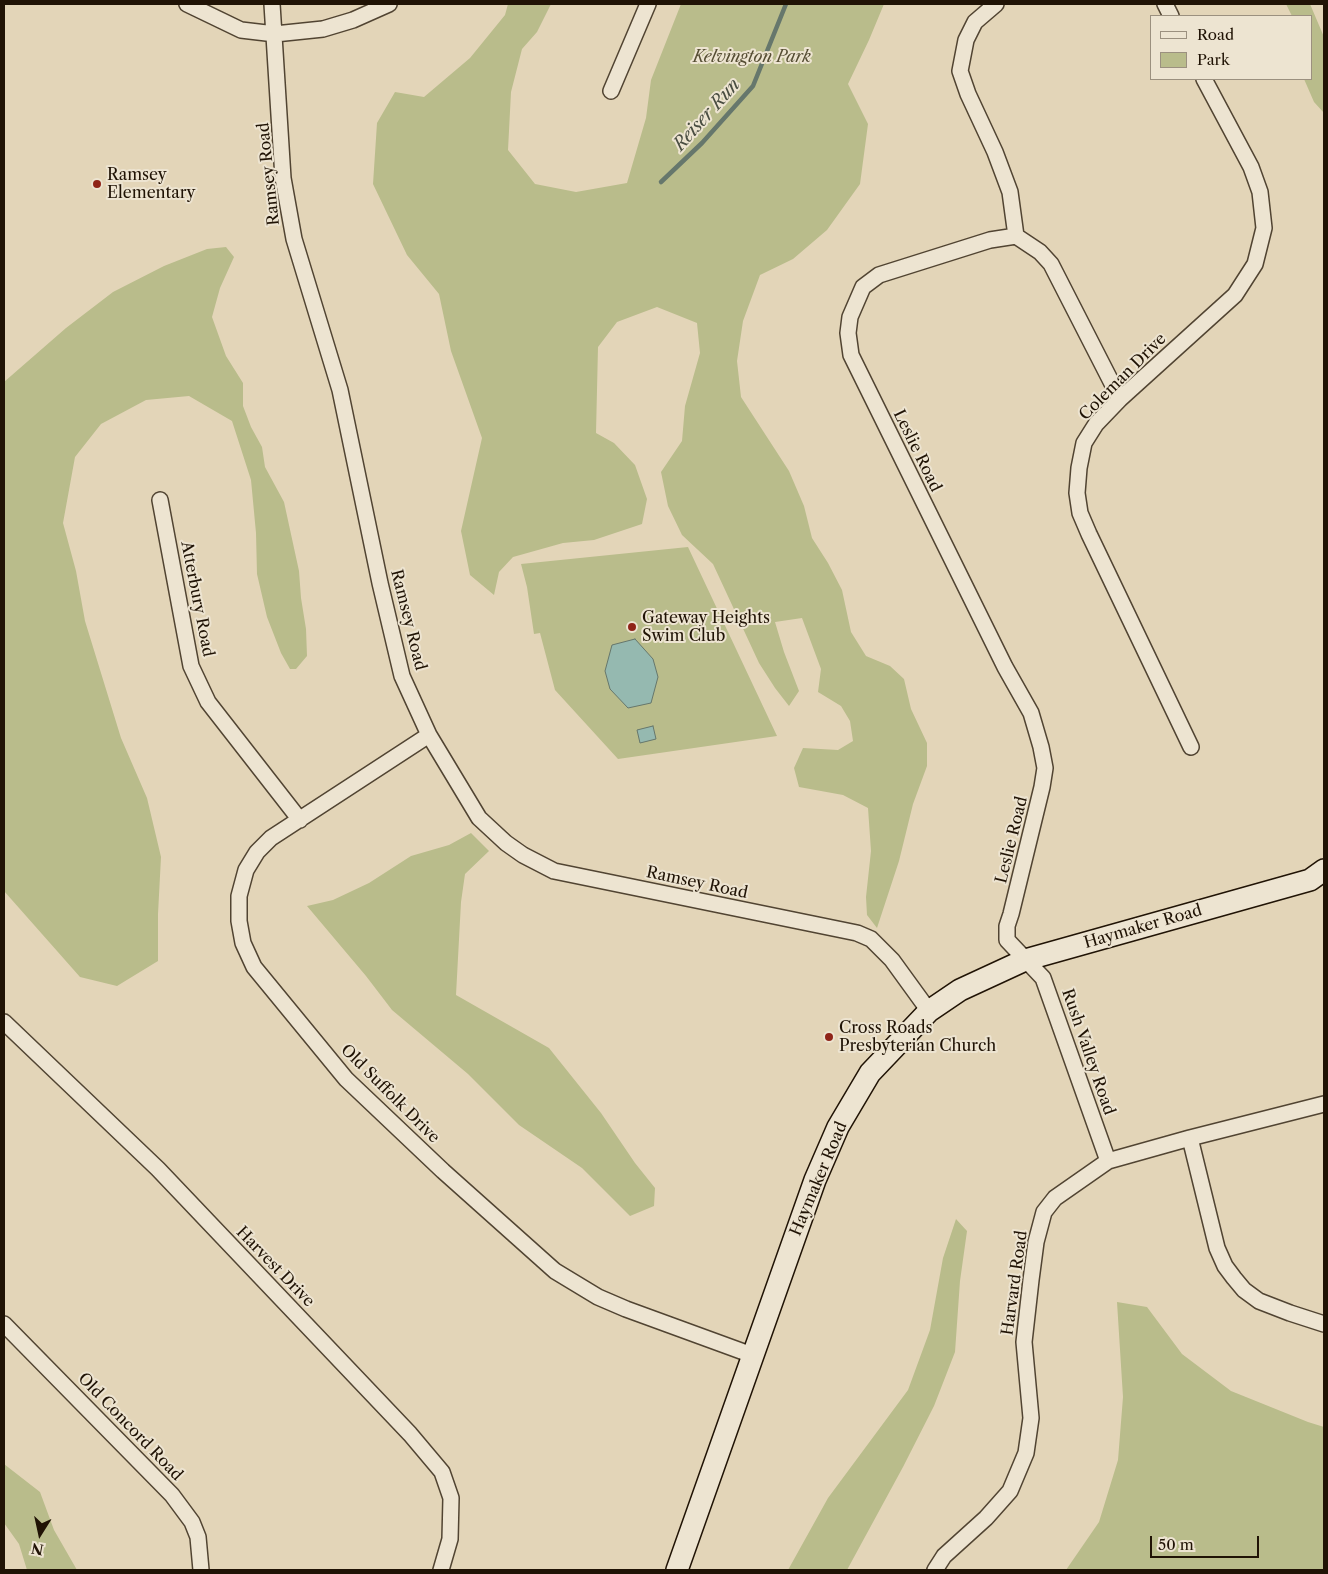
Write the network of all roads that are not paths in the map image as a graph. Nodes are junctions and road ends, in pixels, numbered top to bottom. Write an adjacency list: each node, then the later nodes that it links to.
1 (188, 4): 6 (street)
2 (272, 4): 6 (street, Ramsey Road)
3 (389, 4): 6 (street)
4 (648, 4): 8 (street)
5 (996, 4): 9 (street)
6 (275, 34): 12 (street, Ramsey Road)
7 (1205, 80): 10 (street, Coleman Drive)
8 (611, 91)
9 (1016, 236): 10 (street); 16 (street, Leslie Road)
10 (1120, 400): 13 (street, Coleman Drive)
11 (160, 500): 14 (street, Atterbury Road)
12 (429, 735): 14 (street, Old Suffolk Drive); 17 (street, Ramsey Road)
13 (1191, 747)
14 (300, 820): 24 (street, Old Suffolk Drive)
15 (1324, 870): 16 (main road, Haymaker Road)
16 (1025, 960): 17 (main road, Haymaker Road); 21 (street, Rush Valley Road)
17 (929, 1011): 24 (main road, Haymaker Road)
18 (4, 1022): 26 (street, Harvest Drive)
19 (1324, 1104): 20 (street, Harvard Road)
20 (1190, 1138): 21 (street, Harvard Road); 23 (street)
21 (1108, 1161): 28 (street, Harvard Road)
22 (4, 1324): 25 (street, Old Concord Road)
23 (1324, 1324)
24 (752, 1354): 27 (main road, Haymaker Road)
25 (201, 1570)
26 (441, 1570)
27 (677, 1570)
28 (935, 1570)

